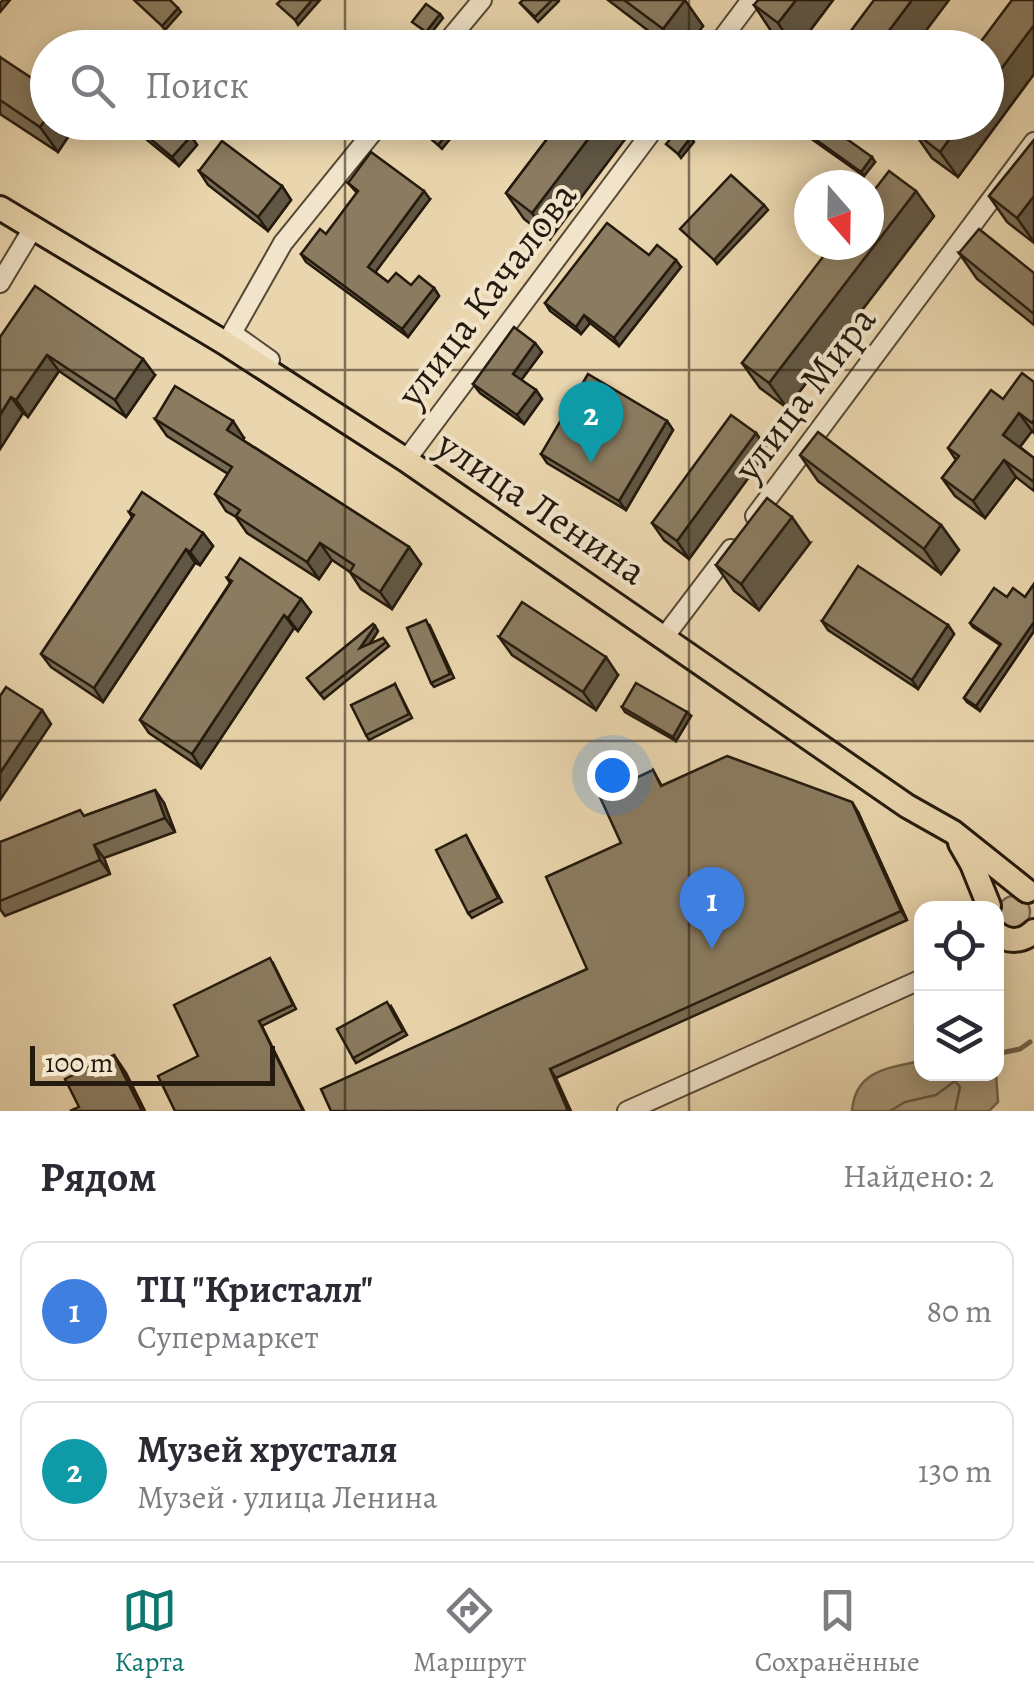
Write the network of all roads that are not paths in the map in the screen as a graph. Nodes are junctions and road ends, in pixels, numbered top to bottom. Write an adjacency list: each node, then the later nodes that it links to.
1 (482, 0): 3 (street)
2 (751, 0): 4 (street)
3 (457, 30)
4 (728, 30)
5 (366, 140): 11 (street)
6 (646, 140): 12 (street, улица Качалова)
7 (1034, 142): 13 (street, улица Мира)
8 (0, 208): 9 (main road, улица Ленина)
9 (32, 230): 10 (street); 11 (main road, улица Ленина)
10 (0, 283)
11 (300, 391): 12 (main road, улица Ленина)
12 (406, 460): 13 (main road, улица Ленина)
13 (666, 636): 14 (main road, улица Ленина)
14 (952, 832): 15 (main road, улица Ленина); 16 (main road)
15 (1031, 893): 17 (main road)
16 (986, 901)
17 (994, 901)
18 (1004, 937): 19 (main road)
19 (1030, 939): 20 (street)
20 (1004, 947)
21 (914, 983): 22 (street)
22 (627, 1111)

